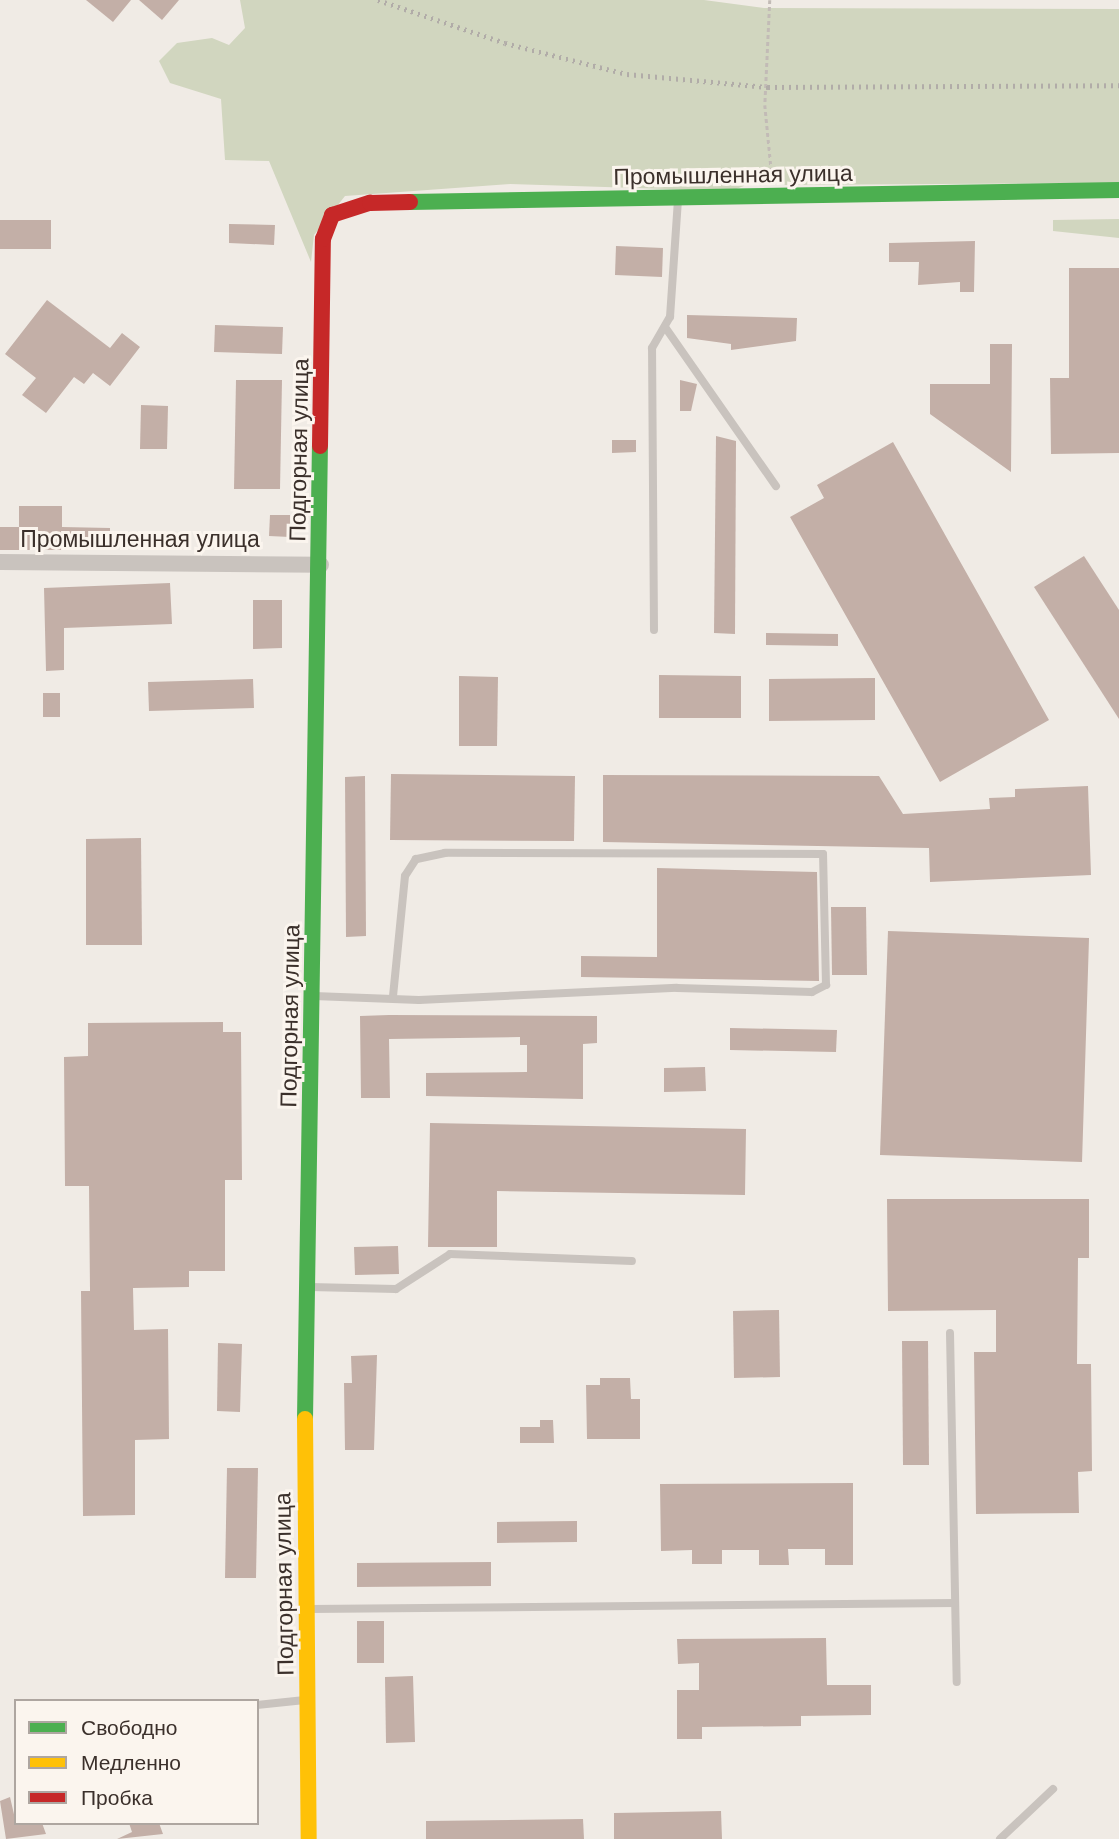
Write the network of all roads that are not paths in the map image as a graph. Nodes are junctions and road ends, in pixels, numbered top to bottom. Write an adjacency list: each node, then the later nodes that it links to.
1 (1119, 190): 2 (street, Промышленная улица)
2 (678, 200): 3 (street, Промышленная улица); 4 (lane)
3 (348, 206): 7 (street, Подгорная улица)
4 (665, 327): 5 (lane); 8 (lane)
5 (776, 486)
6 (0, 562): 7 (street, Промышленная улица)
7 (321, 565): 9 (street, Подгорная улица)
8 (654, 630)
9 (314, 996): 10 (lane); 12 (street, Подгорная улица)
10 (393, 996): 10 (lane)
11 (632, 1261): 12 (lane)
12 (307, 1287): 15 (street, Подгорная улица)
13 (950, 1333): 14 (lane)
14 (956, 1603): 15 (lane); 16 (lane)
15 (307, 1609): 17 (street, Подгорная улица)
16 (957, 1682)
17 (308, 1700): 18 (lane); 20 (street, Подгорная улица)
18 (259, 1705)
19 (1054, 1789): 21 (lane)
20 (309, 1839)
21 (1000, 1839)

